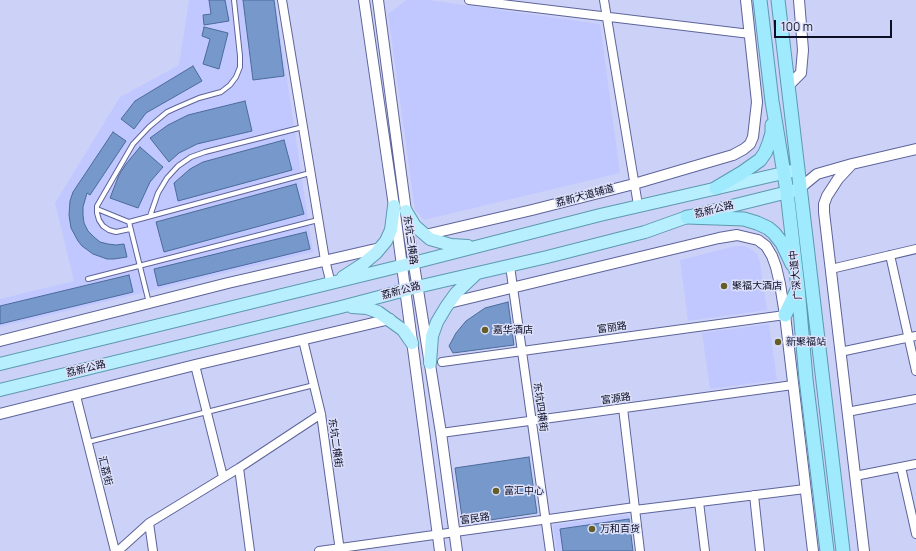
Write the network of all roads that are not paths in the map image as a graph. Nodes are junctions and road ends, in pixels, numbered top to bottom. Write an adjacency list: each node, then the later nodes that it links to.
1 (234, 0): 28 (lane)
2 (282, 0): 15 (street)
3 (364, 0): 27 (street, 东坑三横路)
4 (378, 0): 29 (street, 东坑三横路)
5 (469, 0): 11 (street)
6 (604, 0): 11 (street)
7 (746, 0): 12 (street)
8 (760, 0): 14 (highway, 广深大道中)
9 (778, 0): 13 (highway, 广深大道中)
10 (799, 0): 13 (street)
11 (608, 17): 12 (street); 22 (street)
12 (750, 34): 22 (street, 荔新大道辅道)
13 (789, 85): 18 (highway, 广深大道中)
14 (772, 101): 20 (highway, 广深大道中); 23 (highway)
15 (303, 127): 19 (street); 30 (lane)
16 (916, 149): 17 (street)
17 (852, 164): 21 (street); 44 (street)
18 (798, 170): 20 (main road, 荔新公路); 21 (street); 24 (highway, 广深大道中)
19 (310, 173): 30 (lane); 32 (street)
20 (784, 173): 23 (main road, 荔新公路); 25 (highway, 广深大道中)
21 (817, 174): 24 (street)
22 (634, 184): 26 (street); 35 (street, 荔新大道辅道)
23 (716, 188): 26 (main road, 荔新公路)
24 (800, 188): 25 (main road, 荔新公路); 110 (highway, 广深大道中)
25 (787, 192): 31 (main road, 荔新公路); 45 (highway, 广深大道中)
26 (638, 205): 36 (main road, 荔新公路)
27 (394, 206): 37 (main road); 42 (street, 东坑三横路)
28 (97, 209): 33 (lane); 34 (lane)
29 (406, 211): 35 (main road); 42 (street, 东坑三横路)
30 (150, 216): 33 (lane)
31 (687, 217): 43 (main road, 荔新公路); 45 (highway)
32 (318, 220): 40 (street); 41 (lane)
33 (128, 222): 34 (lane)
34 (130, 229): 41 (lane)
35 (425, 235): 36 (main road)
36 (477, 246): 42 (main road, 荔新公路)
37 (380, 248): 40 (street); 48 (main road)
38 (916, 249): 39 (street)
39 (890, 255): 44 (street); 58 (street)
40 (325, 260): 48 (street); 53 (street)
41 (140, 265): 47 (lane); 53 (lane)
42 (408, 265): 48 (main road, 荔新公路); 49 (street, 东坑三横路); 52 (street, 东坑三横路)
43 (510, 266): 46 (main road, 荔新公路); 50 (street, 东坑四横街)
44 (831, 269): 63 (street)
45 (796, 273): 51 (highway, 广深大道中)
46 (477, 274): 49 (main road, 荔新公路); 54 (main road)
47 (88, 279)
48 (331, 284): 66 (main road, 荔新公路)
49 (417, 287): 52 (main road, 荔新公路); 65 (street, 东坑三横路)
50 (513, 288): 54 (street); 56 (street); 62 (street, 东坑四横街)
51 (798, 288): 56 (highway); 109 (highway, 广深大道中)
52 (405, 290): 55 (main road, 荔新公路); 61 (street, 东坑三横路)
53 (149, 303): 59 (street)
54 (449, 303): 65 (main road)
55 (345, 306): 57 (main road); 71 (main road, 荔新公路)
56 (785, 315): 62 (street, 富丽路); 70 (street)
57 (390, 319): 60 (street); 61 (main road)
58 (912, 336): 63 (street); 68 (street)
59 (0, 340)
60 (302, 340): 67 (street); 69 (street, 东坑二横街)
61 (412, 343): 94 (street, 东坑三横路)
62 (522, 351): 64 (street, 富丽路); 79 (street, 东坑四横街)
63 (840, 352): 76 (street)
64 (442, 362)
65 (430, 363): 80 (street, 东坑三横路)
66 (0, 364)
67 (195, 365): 72 (street); 75 (street)
68 (916, 371)
69 (314, 385): 75 (lane); 78 (street, 东坑二横街)
70 (793, 385): 74 (street, 富源路); 87 (street)
71 (0, 390)
72 (76, 396): 77 (street); 81 (street, 汇荔街)
73 (916, 399): 76 (street)
74 (623, 408): 79 (street, 富源路); 90 (street)
75 (207, 412): 81 (lane); 86 (street)
76 (847, 412): 85 (street)
77 (0, 414)
78 (321, 414): 84 (street); 96 (street, 东坑二横街)
79 (531, 421): 80 (street, 富源路); 91 (street, 东坑四横街)
80 (441, 433): 93 (street, 东坑三横路)
81 (87, 442): 97 (street, 汇荔街)
82 (916, 464): 83 (street)
83 (901, 467): 85 (street); 95 (street)
84 (238, 468): 86 (street); 100 (street)
85 (855, 476): 111 (street)
86 (223, 477): 92 (street)
87 (805, 489): 88 (street, 富民路); 108 (street)
88 (754, 495): 89 (street, 富民路); 107 (street)
89 (699, 502): 90 (street, 富民路); 106 (street)
90 (635, 508): 91 (street, 富民路); 105 (street)
91 (545, 519): 93 (street, 富民路); 104 (street, 东坑四横街)
92 (149, 523): 98 (street); 99 (street)
93 (455, 532): 94 (street, 富民路); 103 (street, 东坑三横路)
94 (438, 534): 96 (street, 富民路); 102 (street, 东坑三横路)
95 (916, 534)
96 (340, 550): 101 (street, 富民路)
97 (114, 551)
98 (118, 551)
99 (153, 551)
100 (250, 551)
101 (319, 551)
102 (440, 551)
103 (457, 551)
104 (550, 551)
105 (640, 551)
106 (705, 551)
107 (760, 551)
108 (813, 551)
109 (827, 551)
110 (843, 551)
111 (864, 551)

